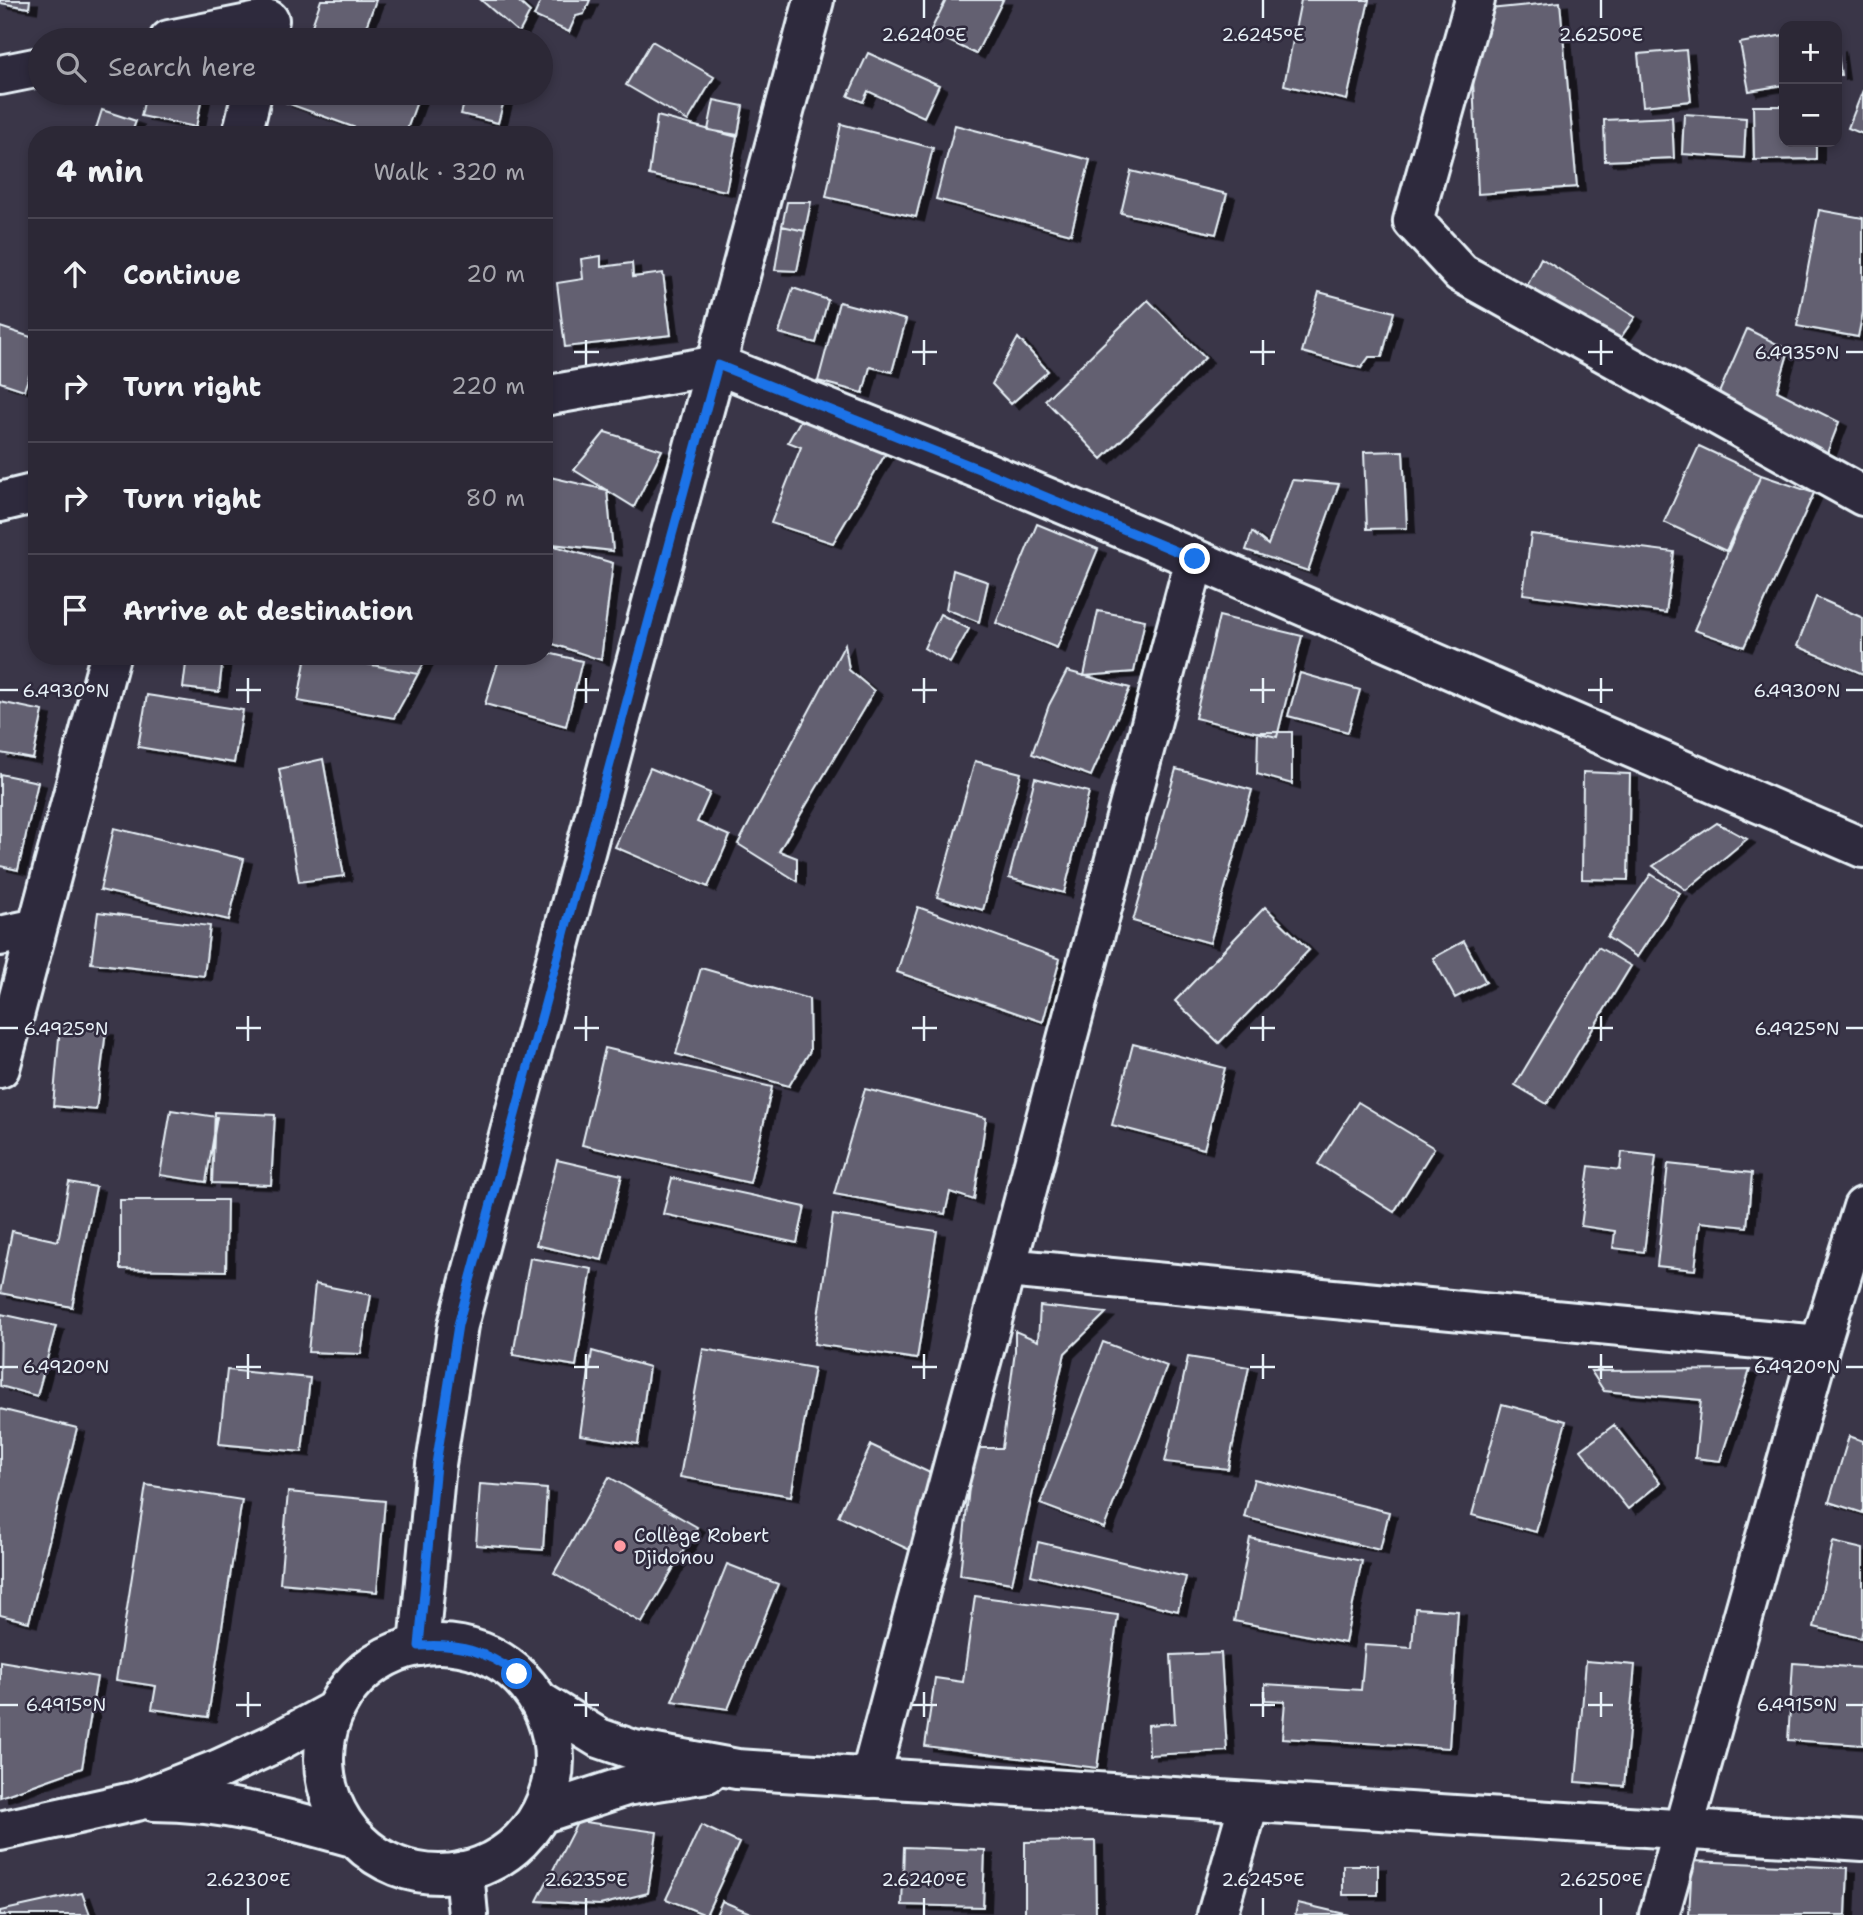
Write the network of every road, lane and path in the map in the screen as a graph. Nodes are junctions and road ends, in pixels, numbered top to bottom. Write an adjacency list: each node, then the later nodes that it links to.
1 (814, 0): 9 (street)
2 (1475, 0): 12 (street)
3 (270, 20): 4 (street)
4 (230, 28)
5 (28, 69): 6 (street)
6 (0, 75)
7 (249, 105): 8 (street)
8 (244, 126)
9 (718, 365): 10 (street); 14 (street); 23 (street)
10 (553, 395)
11 (28, 496): 13 (street)
12 (1863, 496)
13 (0, 502)
14 (1195, 559): 16 (street); 21 (street)
15 (108, 665): 17 (street)
16 (1863, 848)
17 (37, 928): 18 (street); 19 (street)
18 (0, 936)
19 (0, 1068)
20 (1863, 1208): 22 (street)
21 (1006, 1268): 22 (street); 27 (street)
22 (1821, 1345): 31 (street)
23 (419, 1646): 24 (street); 25 (street)
24 (539, 1701): 26 (street); 30 (street)
25 (335, 1710): 28 (street); 33 (street)
26 (737, 1769): 27 (street); 30 (street)
27 (870, 1778): 29 (street)
28 (137, 1801): 32 (street); 33 (street)
29 (1249, 1803): 31 (street); 37 (street)
30 (540, 1814): 35 (street)
31 (1684, 1830): 34 (street); 38 (street)
32 (0, 1831)
33 (356, 1838): 35 (street)
34 (1863, 1841)
35 (464, 1871): 36 (street)
36 (468, 1915)
37 (1217, 1915)
38 (1659, 1915)

